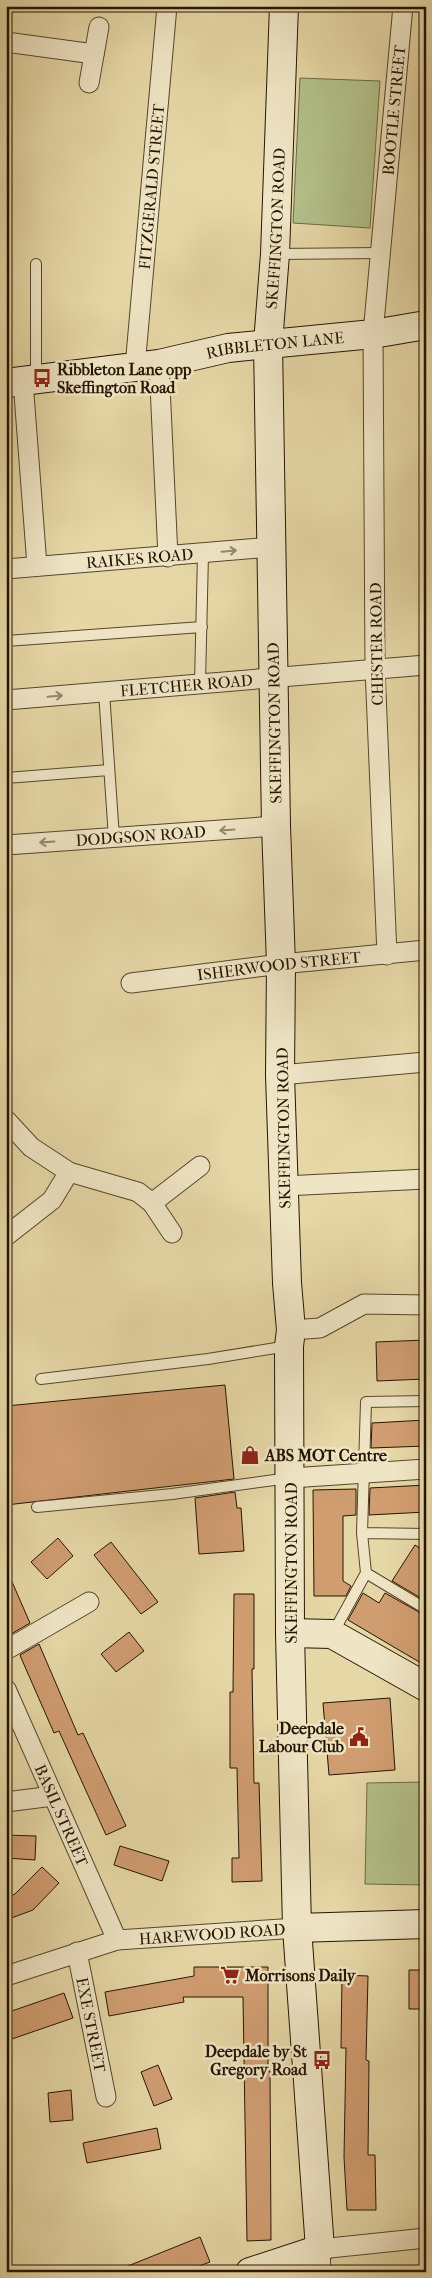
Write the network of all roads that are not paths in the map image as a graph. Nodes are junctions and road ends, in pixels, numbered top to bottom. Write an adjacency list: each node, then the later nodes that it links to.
1 (167, 6): 14 (street, FITZGERALD STREET)
2 (284, 6): 9 (street, SKEFFINGTON ROAD)
3 (403, 6): 8 (street, BOOTLE STREET)
4 (99, 28): 6 (street)
5 (6, 42): 6 (street)
6 (94, 54): 7 (street)
7 (89, 83)
8 (380, 253): 9 (lane); 12 (street, BOOTLE STREET)
9 (275, 254): 13 (street, SKEFFINGTON ROAD)
10 (36, 264): 15 (lane)
11 (426, 325): 12 (street, RIBBLETON LANE)
12 (373, 334): 13 (street, RIBBLETON LANE); 24 (street, CHESTER ROAD)
13 (268, 344): 14 (street, RIBBLETON LANE); 16 (street, SKEFFINGTON ROAD)
14 (147, 366): 15 (street, RIBBLETON LANE); 18 (street, FITZGERALD STREET)
15 (22, 381): 19 (street)
16 (271, 547): 17 (street, RAIKES ROAD, one-way to 16); 25 (street, SKEFFINGTON ROAD)
17 (203, 554): 18 (street, RAIKES ROAD); 21 (lane)
18 (168, 557): 19 (street, RAIKES ROAD)
19 (37, 566): 20 (street, RAIKES ROAD)
20 (6, 569)
21 (202, 627): 22 (lane); 26 (lane)
22 (6, 641)
23 (426, 664): 24 (street, FLETCHER ROAD)
24 (375, 668): 25 (street, FLETCHER ROAD); 35 (street, CHESTER ROAD)
25 (274, 676): 26 (street, FLETCHER ROAD); 31 (street, SKEFFINGTON ROAD)
26 (200, 683): 27 (street, FLETCHER ROAD)
27 (104, 692): 28 (street, FLETCHER ROAD, one-way to 27); 29 (lane)
28 (6, 700)
29 (109, 770): 30 (lane); 32 (lane)
30 (6, 778)
31 (276, 826): 32 (street, DODGSON ROAD, one-way to 32); 36 (street, SKEFFINGTON ROAD)
32 (114, 838): 33 (street, DODGSON ROAD, one-way to 33)
33 (6, 845)
34 (426, 950): 35 (street, ISHERWOOD STREET)
35 (387, 954): 36 (street, ISHERWOOD STREET)
36 (281, 964): 37 (street, ISHERWOOD STREET); 39 (street, SKEFFINGTON ROAD)
37 (131, 983)
38 (426, 1062): 39 (street)
39 (280, 1075): 44 (street, SKEFFINGTON ROAD)
40 (6, 1120): 42 (street)
41 (200, 1166): 45 (street)
42 (69, 1172): 45 (street); 47 (street)
43 (426, 1179): 44 (street)
44 (284, 1186): 49 (street, SKEFFINGTON ROAD)
45 (152, 1203): 46 (street)
46 (172, 1233)
47 (6, 1236)
48 (426, 1305): 49 (street)
49 (290, 1338): 50 (lane); 54 (street, SKEFFINGTON ROAD)
50 (42, 1379)
51 (426, 1401): 53 (lane)
52 (426, 1469): 53 (street)
53 (364, 1473): 54 (street); 56 (lane)
54 (291, 1478): 55 (lane); 61 (street, SKEFFINGTON ROAD)
55 (37, 1507)
56 (362, 1533): 57 (lane); 58 (lane)
57 (426, 1534)
58 (366, 1573): 60 (lane); 62 (lane)
59 (89, 1602): 63 (street)
60 (426, 1609)
61 (290, 1633): 62 (street); 69 (street, SKEFFINGTON ROAD)
62 (332, 1634): 64 (street)
63 (6, 1650)
64 (426, 1687)
65 (6, 1689): 66 (street, BASIL STREET)
66 (53, 1796): 67 (street); 70 (street, BASIL STREET)
67 (6, 1802)
68 (426, 1924): 69 (street, HAREWOOD ROAD)
69 (297, 1928): 70 (street, HAREWOOD ROAD); 75 (street, SKEFFINGTON ROAD)
70 (117, 1940): 71 (street, HAREWOOD ROAD)
71 (77, 1952): 72 (street, HAREWOOD ROAD); 73 (street, EXE STREET)
72 (6, 1976)
73 (106, 2097)
74 (426, 2238): 75 (street)
75 (320, 2260): 76 (street)
76 (250, 2272)

